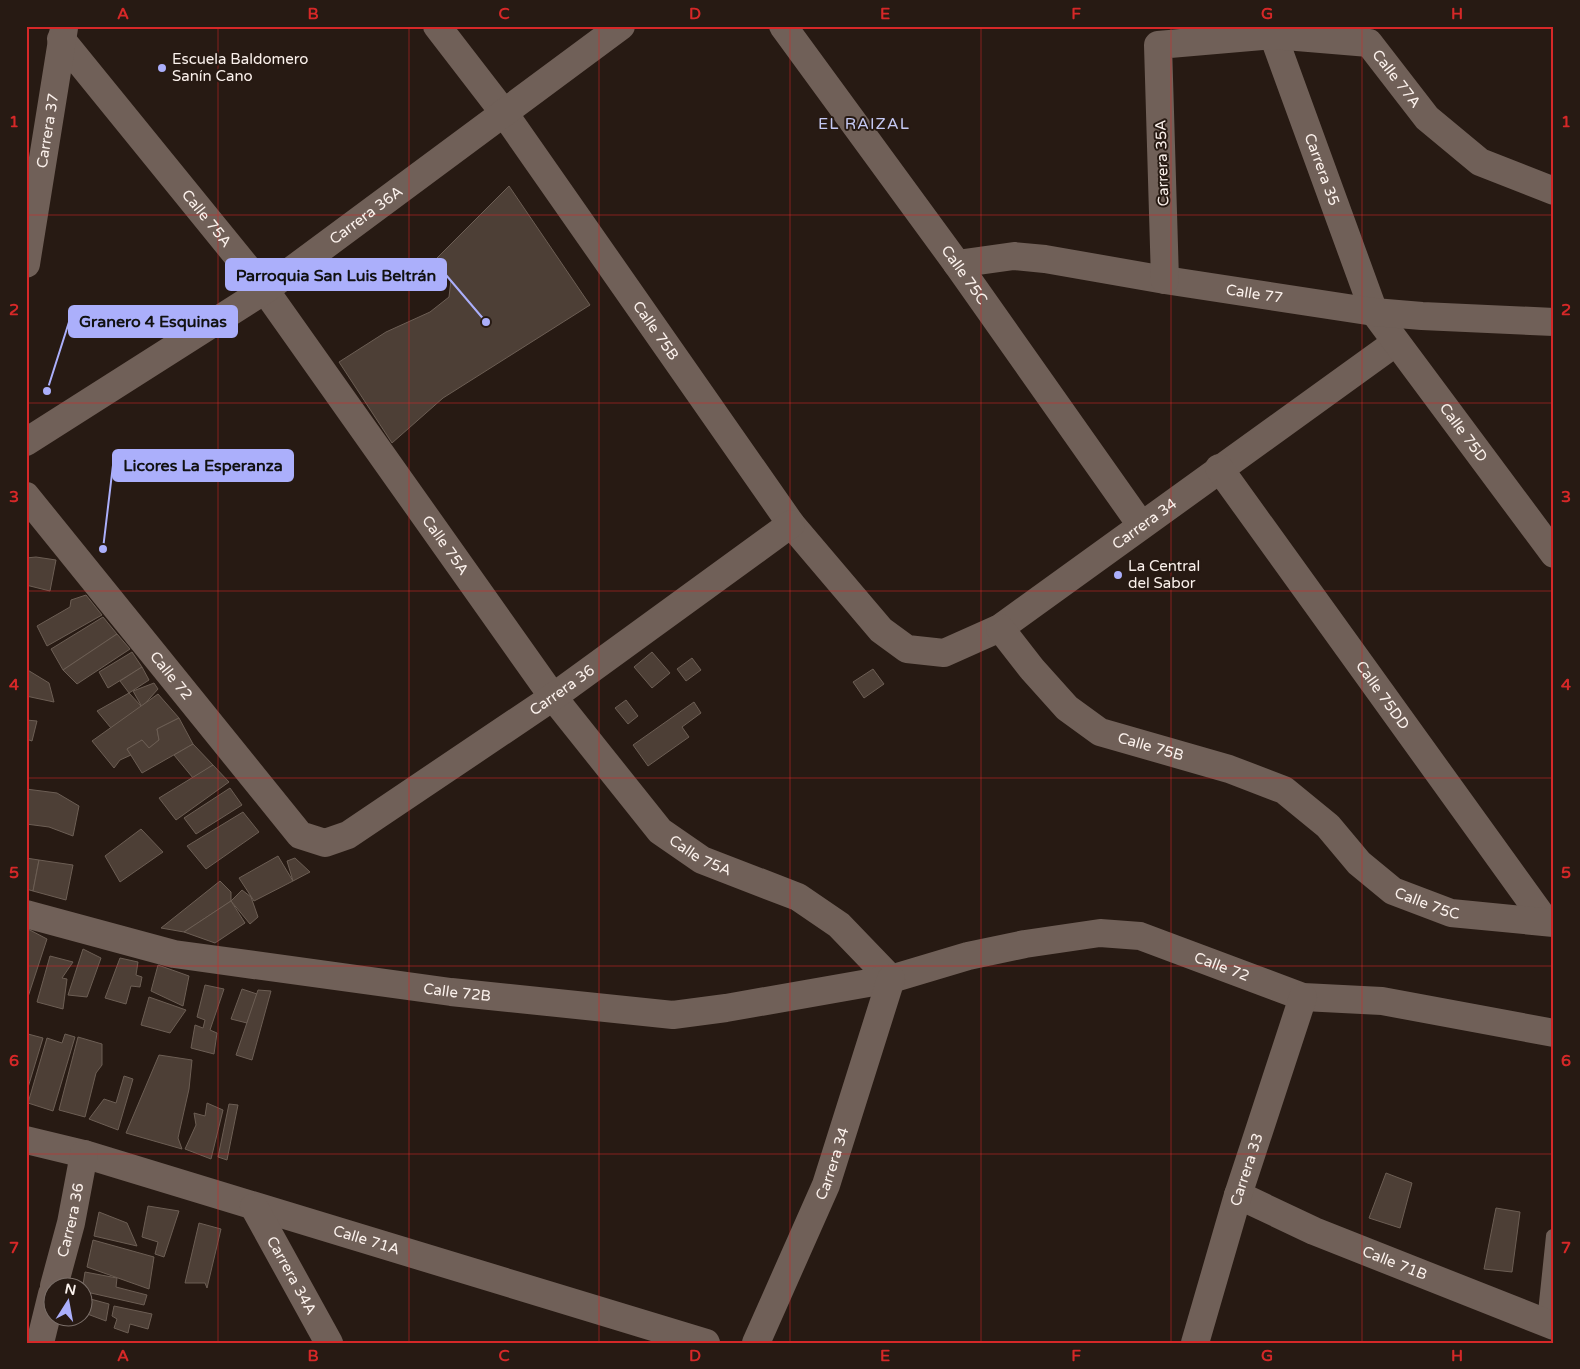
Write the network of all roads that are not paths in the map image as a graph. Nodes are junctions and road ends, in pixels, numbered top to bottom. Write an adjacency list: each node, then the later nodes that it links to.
1 (437, 26): 8 (street, Calle 75B)
2 (621, 26): 8 (street, Carrera 36A)
3 (783, 26): 11 (street, Calle 75C)
4 (1274, 31): 6 (street, Calle 77A); 7 (street, Calle 77A); 14 (street, Carrera 35)
5 (63, 32): 10 (street, Carrera 37); 13 (street, Calle 75A)
6 (1370, 34): 9 (street, Calle 77A)
7 (1158, 45): 12 (street, Carrera 35A)
8 (504, 113): 13 (street, Carrera 36A); 20 (street, Calle 75B)
9 (1554, 191)
10 (26, 264)
11 (957, 264): 12 (street, Calle 77); 21 (street, Calle 75C)
12 (1165, 280): 14 (street, Calle 77)
13 (265, 290): 17 (street, Carrera 36A); 25 (street, Calle 75A)
14 (1374, 312): 15 (street, Calle 77); 16 (street, Calle 75D)
15 (1554, 322)
16 (1395, 343): 18 (street, Carrera 34); 22 (street, Calle 75D)
17 (26, 442)
18 (1219, 468): 21 (street, Carrera 34); 29 (street, Calle 75DD)
19 (26, 496): 27 (street, Calle 72)
20 (791, 524): 24 (street, Calle 75B); 25 (street, Carrera 36)
21 (1141, 525): 23 (street, Carrera 34)
22 (1554, 554)
23 (1000, 628): 24 (street, Carrera 34); 26 (street, Calle 75B)
24 (881, 630)
25 (553, 697): 27 (street, Carrera 36); 30 (street, Calle 75A)
26 (1328, 826): 29 (street, Calle 75C)
27 (325, 843)
28 (26, 914): 30 (street, Calle 72B)
29 (1550, 923)
30 (891, 978): 31 (street, Calle 72); 44 (street, Carrera 34)
31 (1303, 997): 32 (street, Calle 72); 35 (street, Carrera 33)
32 (1554, 1033)
33 (26, 1140): 34 (street, Calle 71A)
34 (84, 1154): 36 (street, Calle 71A); 38 (street, Carrera 36)
35 (1238, 1195): 39 (street, Calle 71B); 45 (street, Carrera 33)
36 (254, 1207): 42 (street, Carrera 34A); 43 (street, Calle 71A)
37 (1553, 1236): 39 (lane)
38 (57, 1276)
39 (1549, 1324)
40 (44, 1326): 41 (street)
41 (40, 1343)
42 (329, 1343)
43 (706, 1343)
44 (756, 1343)
45 (1196, 1343)

